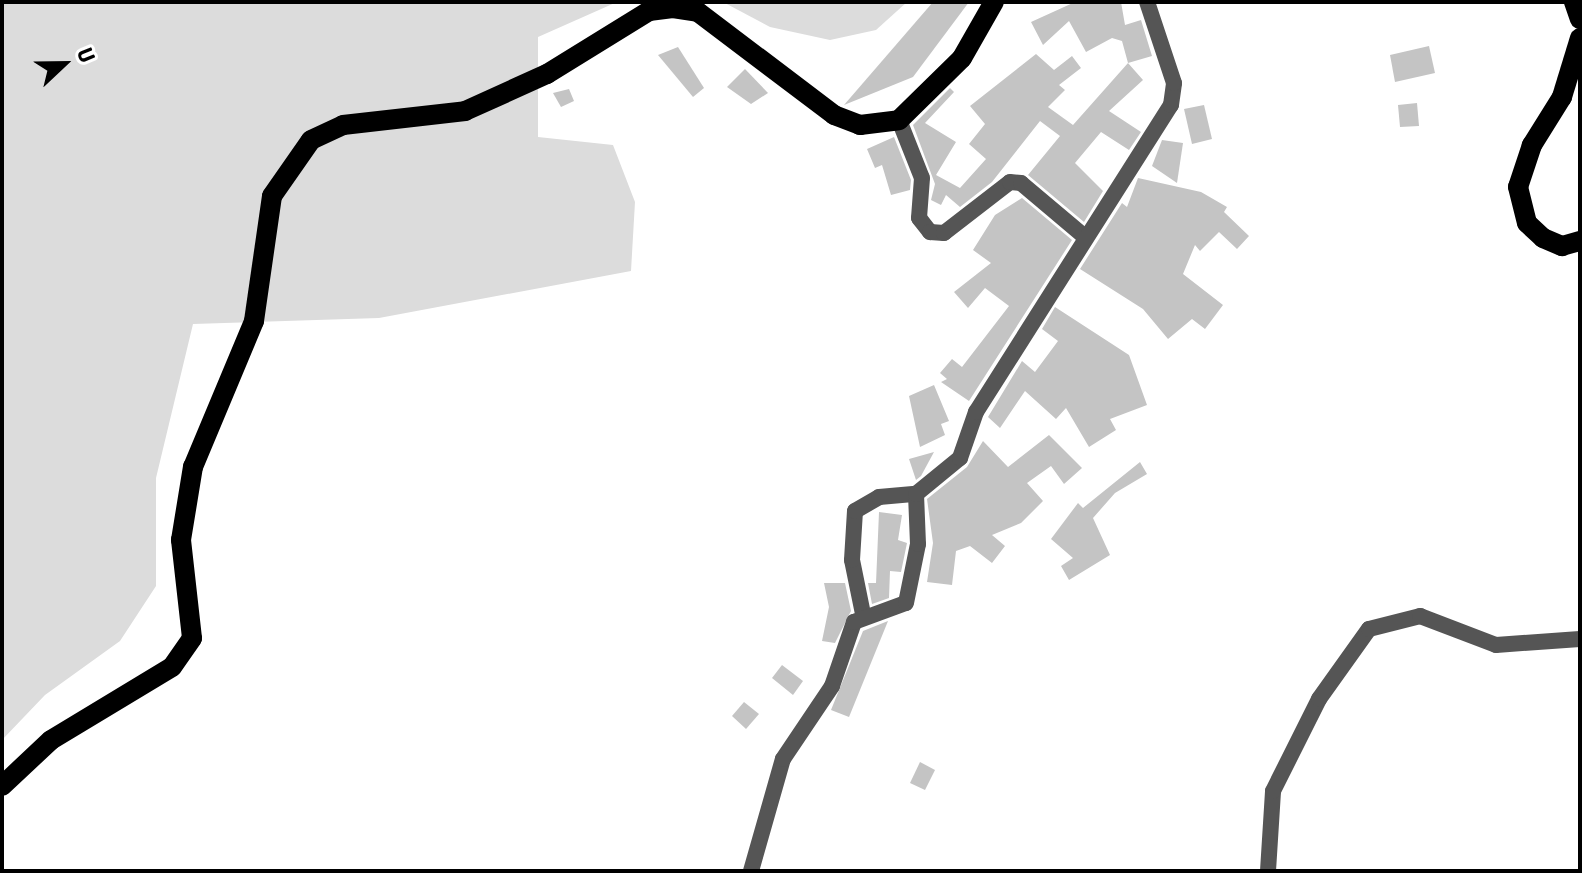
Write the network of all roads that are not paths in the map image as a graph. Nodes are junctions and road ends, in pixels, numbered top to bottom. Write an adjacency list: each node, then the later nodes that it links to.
1 (994, 2): 6 (main road)
2 (1147, 2): 7 (street)
3 (1574, 2): 4 (main road)
4 (1580, 19)
5 (1580, 38): 8 (main road)
6 (899, 120): 7 (street); 12 (main road)
7 (1085, 237): 9 (street)
8 (1580, 241)
9 (916, 494): 10 (street); 10 (street)
10 (863, 614): 13 (street)
11 (1580, 639): 14 (street)
12 (2, 786)
13 (751, 871)
14 (1268, 871)

